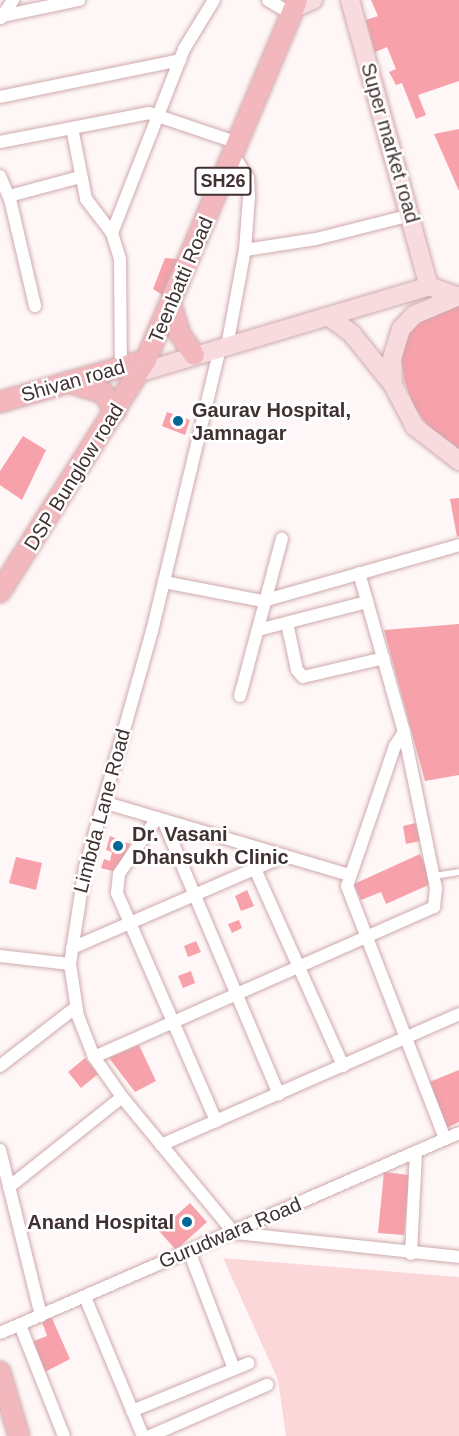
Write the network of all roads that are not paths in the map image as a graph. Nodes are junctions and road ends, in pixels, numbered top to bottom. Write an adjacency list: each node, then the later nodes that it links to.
1 (13, 0): 8 (street)
2 (80, 0): 8 (street)
3 (214, 0): 9 (street)
4 (268, 0): 7 (street)
5 (313, 0): 7 (main road)
6 (350, 0): 18 (main road, Super market road)
7 (293, 8): 14 (main road, Teenbatti Road / SH26)
8 (1, 17)
9 (180, 60): 10 (street); 11 (street)
10 (0, 97)
11 (158, 115): 12 (street); 14 (street); 19 (street)
12 (72, 128): 13 (street); 16 (street)
13 (0, 142)
14 (236, 149): 20 (street, Limbda Lane Road); 23 (main road, Teenbatti Road / SH26)
15 (0, 176): 17 (street)
16 (80, 177): 17 (street); 19 (street)
17 (9, 195): 24 (street)
18 (411, 214): 20 (street); 21 (main road, Super market road)
19 (112, 232): 28 (street)
20 (245, 250): 26 (street, Limbda Lane Road)
21 (429, 286): 22 (main road); 25 (main road)
22 (457, 296): 30 (main road)
23 (171, 304): 27 (main road); 28 (main road, Teenbatti Road / SH26)
24 (35, 306)
25 (329, 317): 26 (main road); 30 (main road)
26 (224, 347): 27 (main road); 37 (street, Limbda Lane Road)
27 (194, 355): 28 (main road)
28 (135, 367): 29 (main road, Shivan road); 32 (main road, DSP Bunglow road / SH26)
29 (68, 382): 31 (main road, Shivan road); 32 (main road)
30 (393, 385): 33 (main road)
31 (0, 402)
32 (116, 411): 38 (main road, DSP Bunglow road / SH26)
33 (459, 461)
34 (282, 538): 39 (street)
35 (459, 545): 36 (street)
36 (359, 573): 39 (street); 40 (street)
37 (164, 582): 39 (street); 46 (street, Limbda Lane Road)
38 (0, 592)
39 (263, 601): 42 (street)
40 (367, 602): 41 (street); 43 (street)
41 (287, 623): 42 (street); 43 (street)
42 (258, 630): 44 (street)
43 (384, 658): 45 (street)
44 (240, 696)
45 (404, 732): 51 (street); 52 (street)
46 (103, 802): 47 (street); 56 (street, Limbda Lane Road)
47 (160, 819): 48 (street); 53 (street); 54 (street)
48 (285, 856): 49 (street); 51 (street)
49 (255, 869): 53 (street); 59 (street)
50 (459, 872): 52 (lane)
51 (349, 875): 55 (street)
52 (434, 876): 55 (street)
53 (193, 896): 54 (street); 60 (street)
54 (130, 923): 56 (street); 63 (street)
55 (366, 939): 59 (street); 64 (street)
56 (72, 948): 58 (street, Limbda Lane Road)
57 (0, 956): 58 (street)
58 (70, 964): 61 (street, Limbda Lane Road)
59 (300, 968): 60 (street); 67 (street)
60 (237, 995): 63 (street); 68 (street)
61 (76, 1007): 65 (street, Limbda Lane Road); 66 (street)
62 (459, 1014): 64 (street)
63 (173, 1023): 65 (street); 70 (street)
64 (406, 1038): 67 (street); 72 (street)
65 (94, 1057): 69 (street, Limbda Lane Road)
66 (0, 1066)
67 (343, 1066): 68 (street)
68 (279, 1094): 70 (street)
69 (122, 1096): 73 (street, Limbda Lane Road); 76 (street)
70 (216, 1121): 73 (street)
71 (459, 1133): 72 (street, Gurudwara Road)
72 (445, 1139): 75 (street, Gurudwara Road)
73 (161, 1145): 77 (street, Limbda Lane Road)
74 (0, 1150): 76 (street)
75 (416, 1152): 77 (street, Gurudwara Road); 79 (street)
76 (6, 1185): 82 (street)
77 (234, 1233): 78 (street, Gurudwara Road); 79 (street)
78 (189, 1251): 81 (street, Gurudwara Road); 86 (street)
79 (411, 1254): 80 (street)
80 (459, 1257)
81 (85, 1297): 82 (street, Gurudwara Road); 89 (street)
82 (41, 1316): 83 (street, Gurudwara Road)
83 (20, 1325): 84 (street, Gurudwara Road); 93 (street)
84 (0, 1332)
85 (249, 1363): 86 (street)
86 (234, 1369): 89 (street)
87 (0, 1372): 92 (main road)
88 (267, 1385): 95 (street)
89 (132, 1411): 94 (street)
90 (0, 1413): 91 (main road)
91 (7, 1436)
92 (19, 1436)
93 (64, 1436)
94 (143, 1436)
95 (150, 1436)

